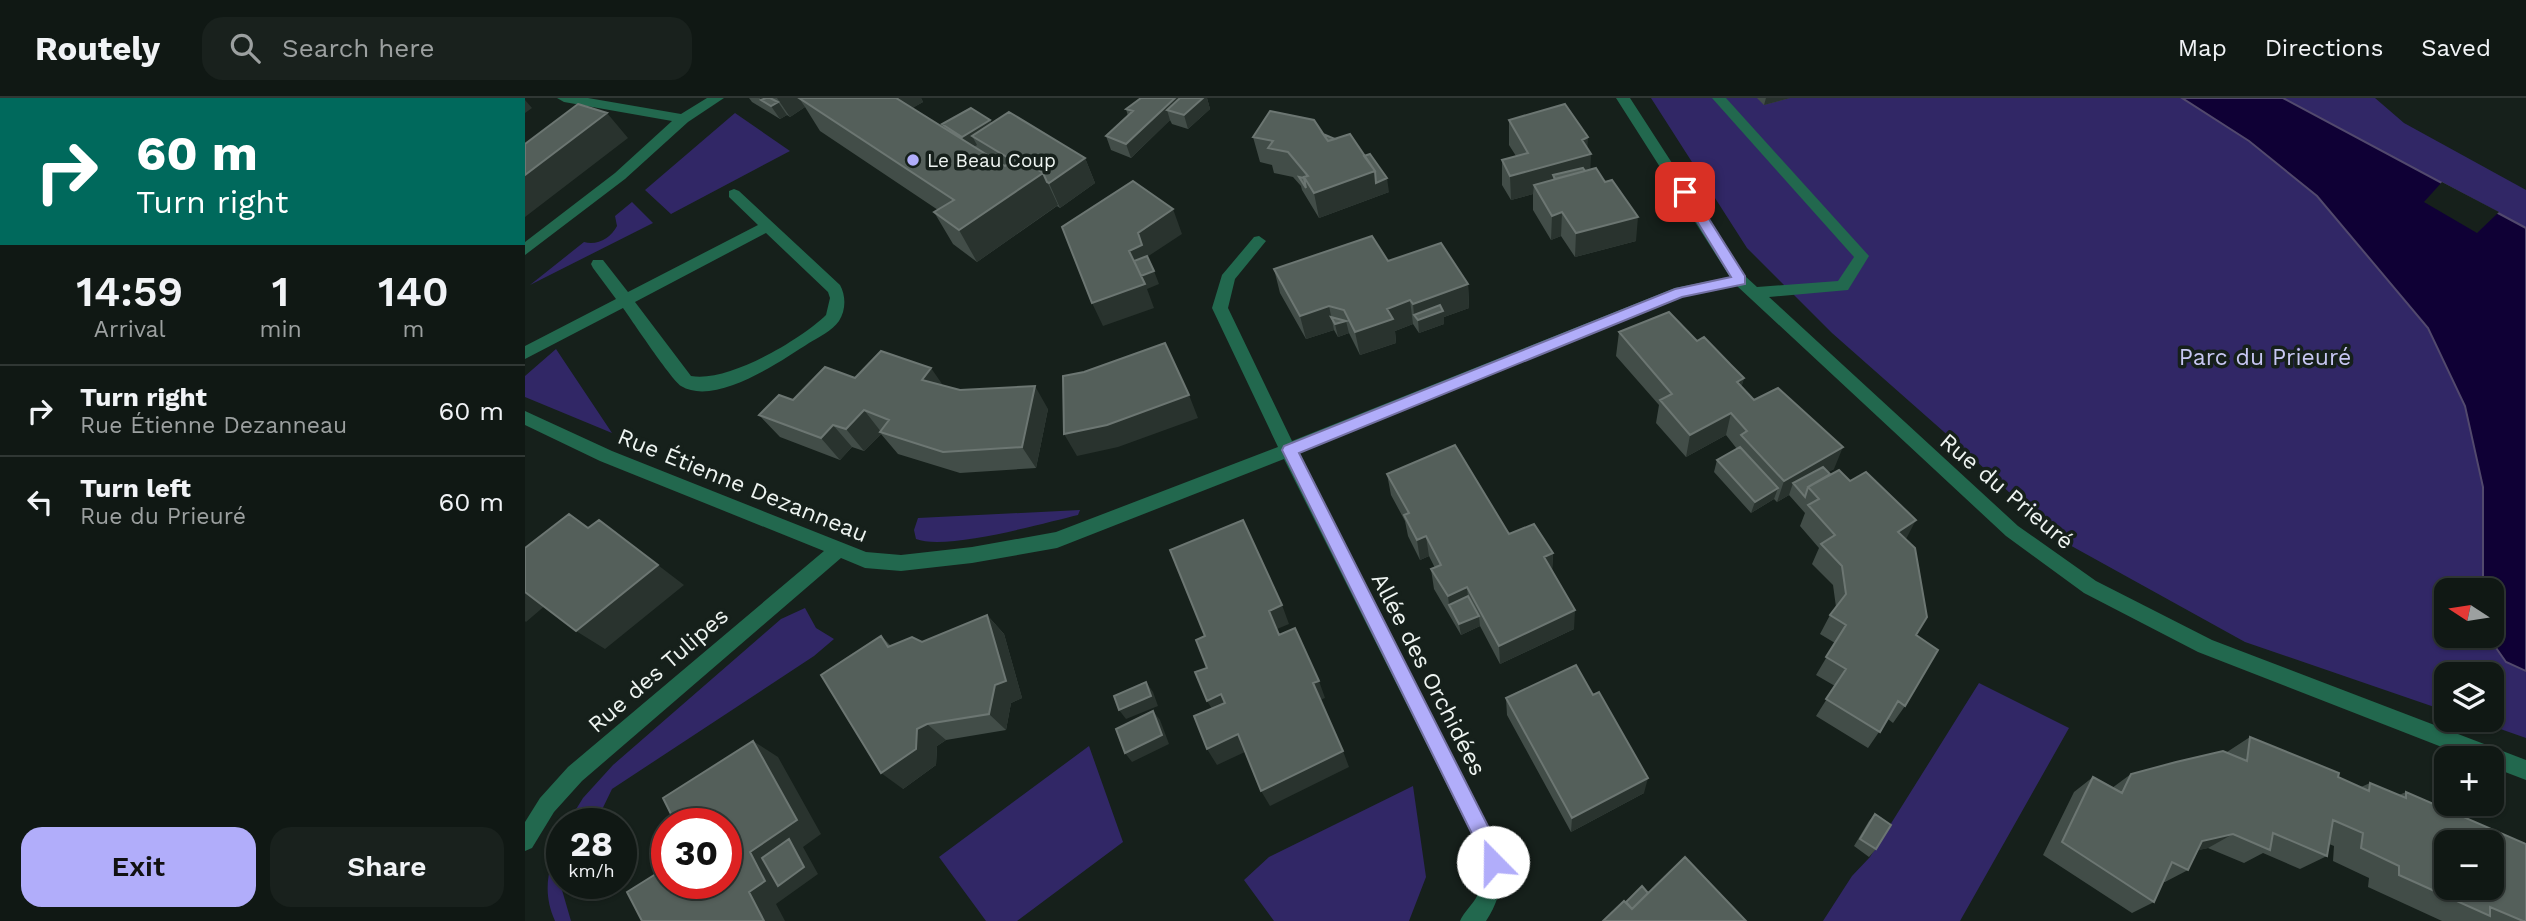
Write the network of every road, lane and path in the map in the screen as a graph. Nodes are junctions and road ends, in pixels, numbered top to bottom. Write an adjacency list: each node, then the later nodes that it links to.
1 (563, 98): 5 (street)
2 (717, 98): 5 (street)
3 (1623, 98): 11 (street, Rue du Prieuré)
4 (1719, 98): 12 (street)
5 (683, 119): 9 (street)
6 (734, 194): 7 (street)
7 (767, 226): 13 (street); 13 (street)
8 (1259, 242): 16 (street, Allée des Orchidées)
9 (525, 250)
10 (598, 264): 13 (street)
11 (1740, 280): 12 (street, Rue du Prieuré); 16 (street, Rue Étienne Dezanneau)
12 (1753, 293): 18 (street, Rue du Prieuré)
13 (625, 301): 14 (street)
14 (525, 353)
15 (525, 418): 17 (street, Rue Étienne Dezanneau)
16 (1289, 450): 17 (street, Rue Étienne Dezanneau); 20 (street, Allée des Orchidées)
17 (838, 550): 19 (street, Rue des Tulipes)
18 (2526, 770)
19 (525, 841)
20 (1471, 921)

